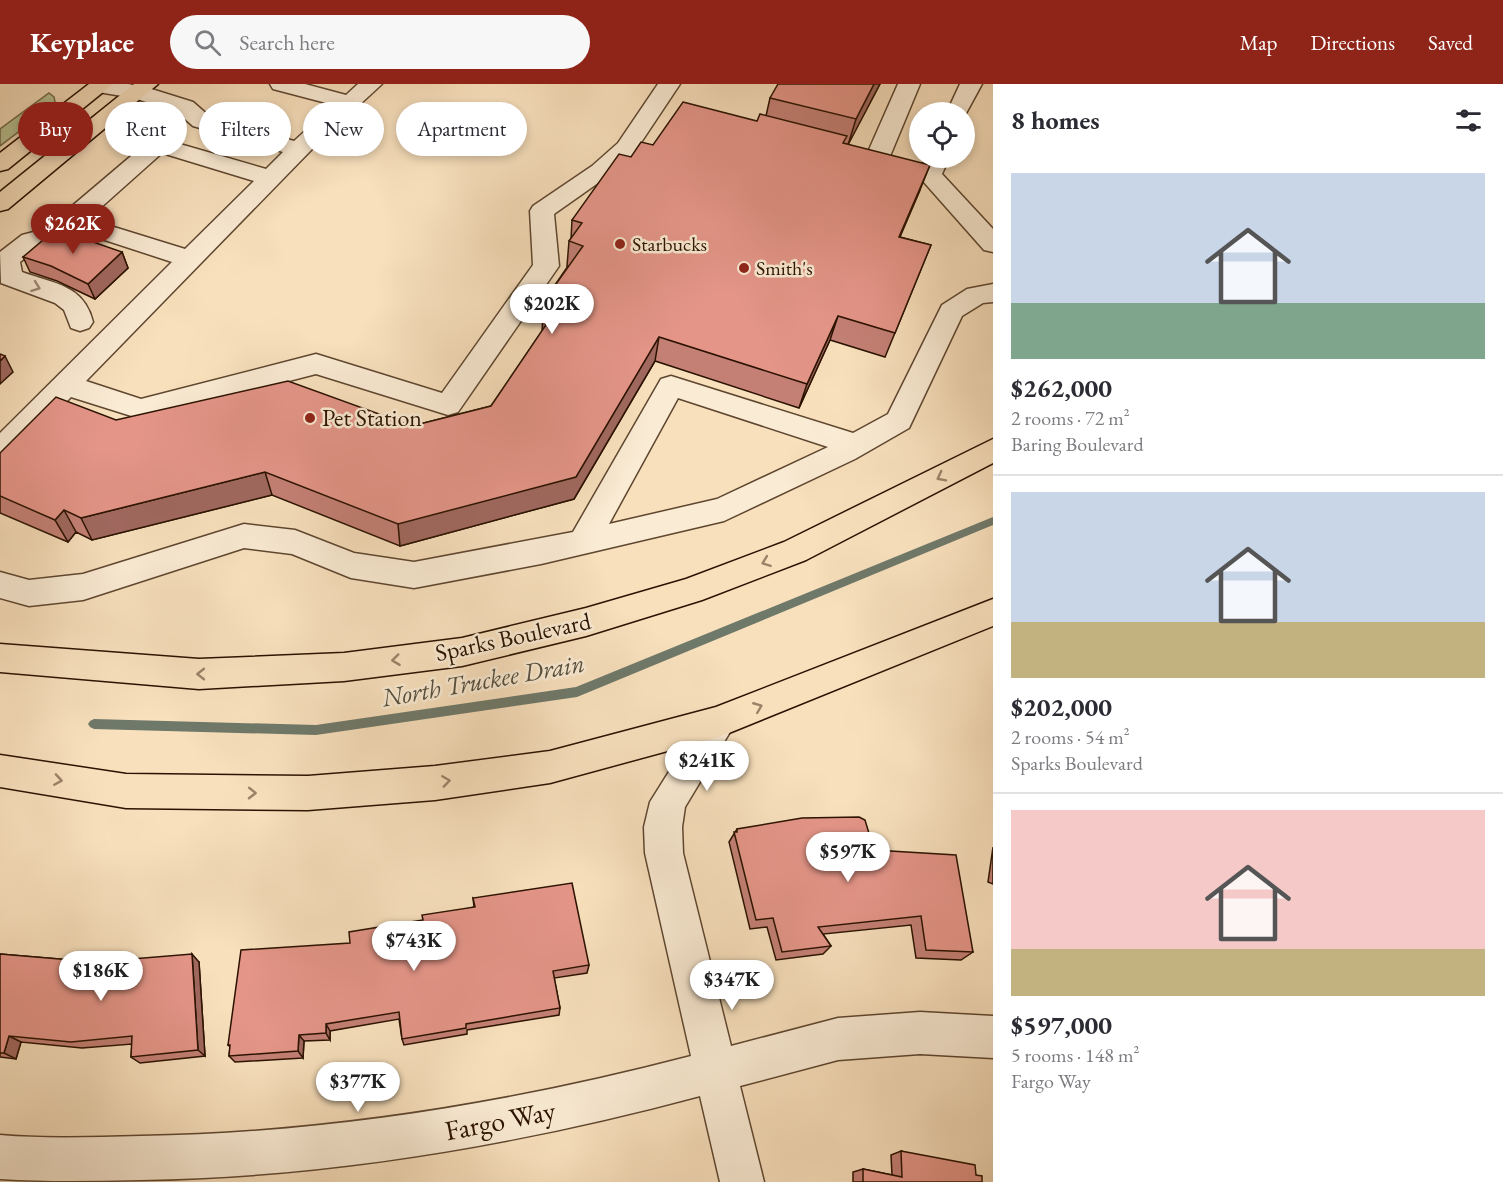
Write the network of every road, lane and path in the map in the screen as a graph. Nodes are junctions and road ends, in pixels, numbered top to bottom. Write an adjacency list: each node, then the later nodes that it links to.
1 (281, 84): 9 (street)
2 (371, 84): 10 (street)
3 (909, 84): 11 (street)
4 (971, 84): 12 (street)
5 (101, 85): 6 (street); 17 (main road)
6 (142, 88): 8 (street); 21 (main road)
7 (667, 99): 27 (street)
8 (173, 102)
9 (346, 102)
10 (351, 102)
11 (909, 102)
12 (963, 102)
13 (187, 109): 14 (street)
14 (303, 136)
15 (303, 137): 20 (street)
16 (853, 155): 18 (street)
17 (0, 164)
18 (909, 166)
19 (912, 168): 23 (street)
20 (271, 178): 22 (street); 24 (street)
21 (0, 204)
22 (70, 221): 24 (street); 26 (street, one-way to 26)
23 (993, 244)
24 (188, 259): 27 (street)
25 (993, 292): 28 (street)
26 (80, 322)
27 (66, 385): 30 (street)
28 (856, 445): 31 (street); 31 (street)
29 (993, 450): 34 (main road, Sparks Boulevard, one-way to 34)
30 (0, 451)
31 (583, 542): 32 (street)
32 (0, 585)
33 (993, 612): 35 (main road, one-way to 33)
34 (0, 658)
35 (719, 722): 36 (main road, one-way to 35); 38 (street)
36 (0, 771)
37 (993, 1037): 38 (street, Fargo Way)
38 (716, 1070): 39 (street, Fargo Way); 40 (street)
39 (0, 1157)
40 (742, 1182)

